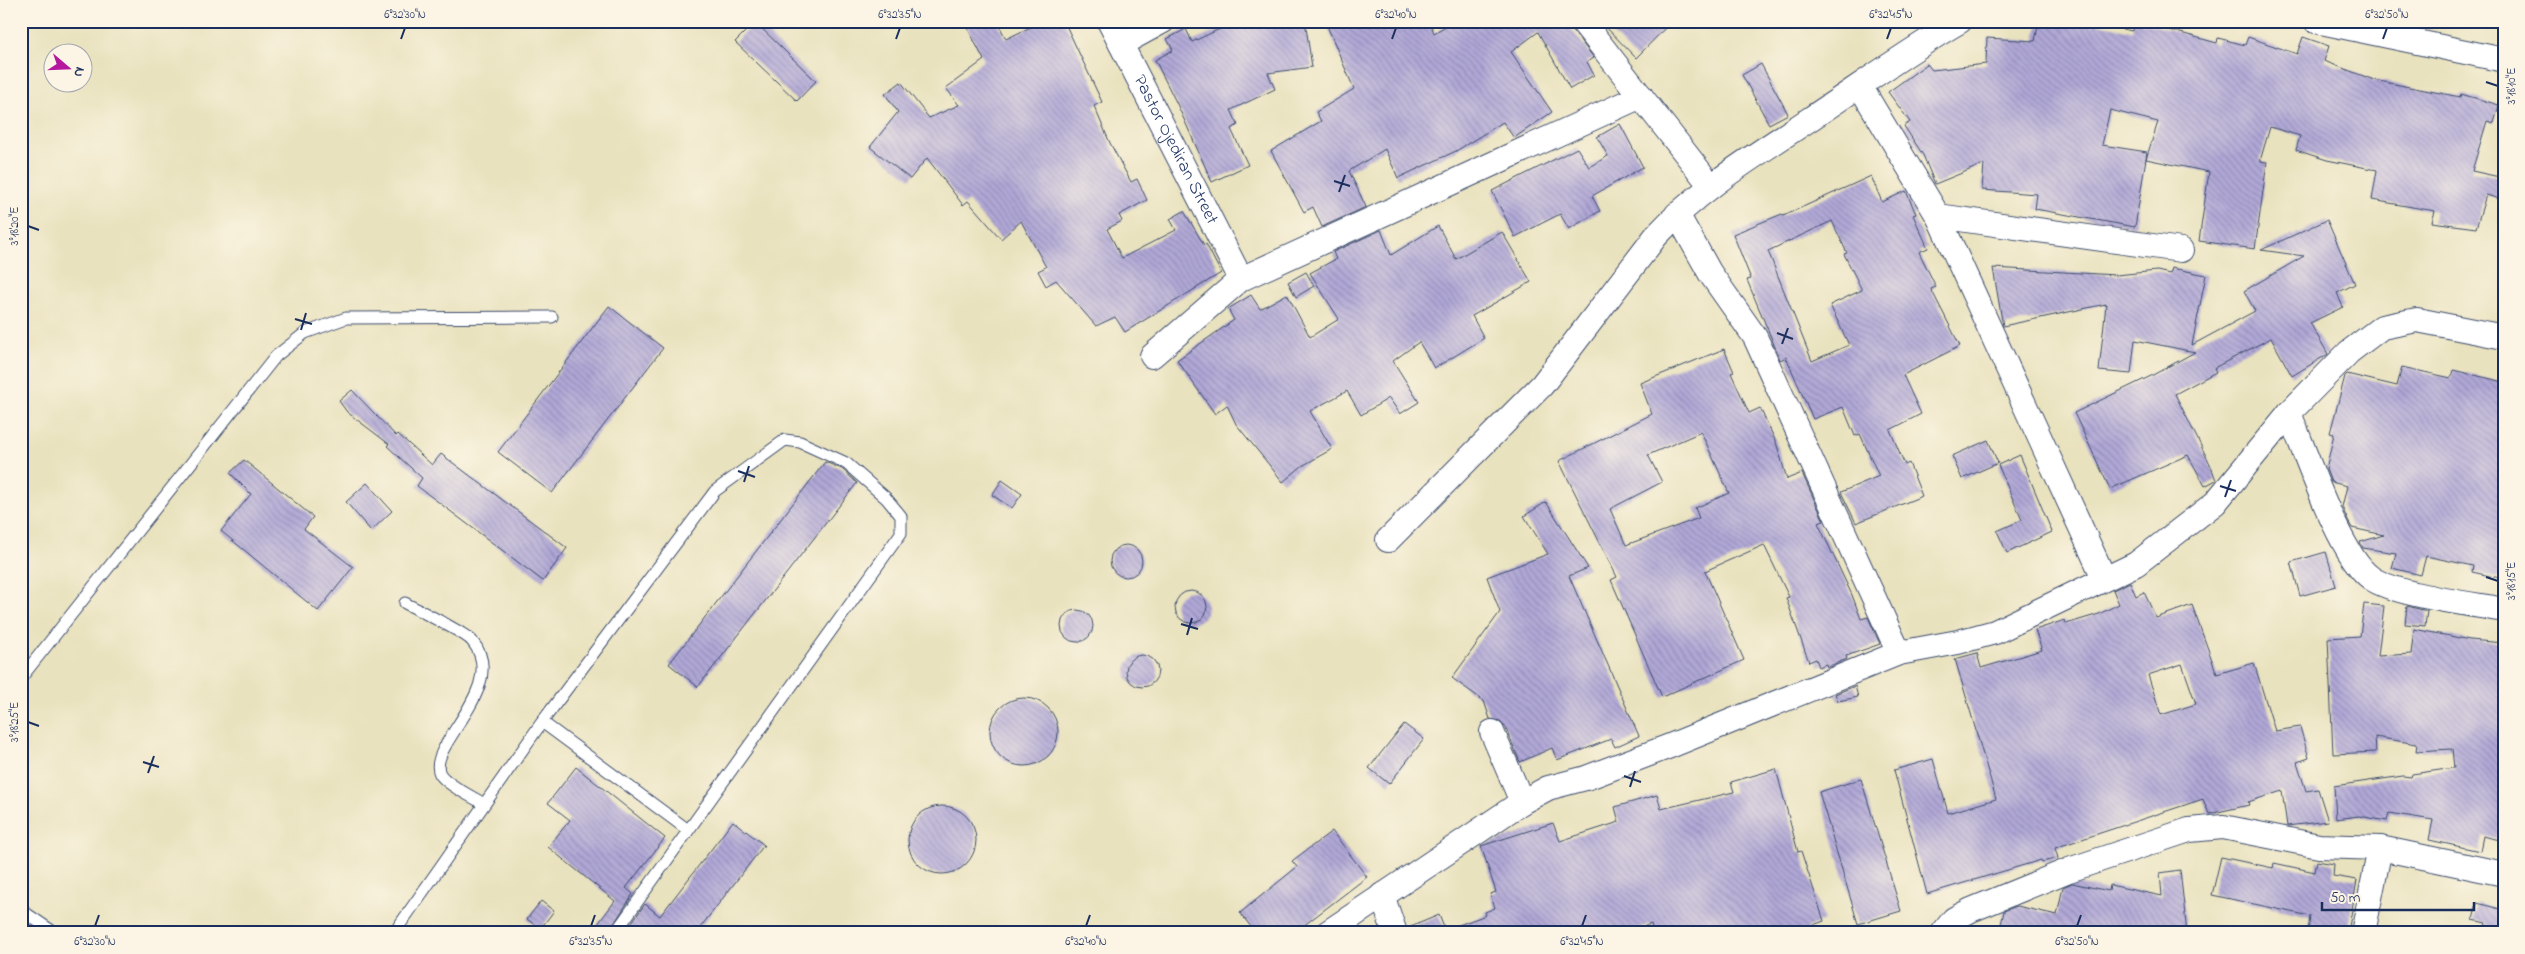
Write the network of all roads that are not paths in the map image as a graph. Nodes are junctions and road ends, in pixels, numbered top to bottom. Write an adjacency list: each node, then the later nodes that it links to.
1 (1109, 21): 6 (street, Pastor Ojediran Street)
2 (1162, 21): 6 (street)
3 (1582, 21): 9 (street)
4 (1960, 21): 8 (street)
5 (2316, 21): 7 (street)
6 (1121, 44): 14 (street, Pastor Ojediran Street)
7 (2504, 60)
8 (1860, 86): 10 (street); 12 (street)
9 (1641, 96): 10 (street); 14 (street)
10 (1711, 186): 11 (street)
11 (1676, 214): 19 (street); 23 (street)
12 (1938, 216): 13 (street); 20 (street)
13 (2181, 250)
14 (1241, 279): 17 (street)
15 (552, 316): 24 (lane)
16 (2504, 337): 18 (street)
17 (1152, 356)
18 (2289, 413): 20 (street); 22 (street)
19 (1388, 540)
20 (2104, 578): 23 (street)
21 (405, 604): 28 (lane)
22 (2504, 610)
23 (1899, 653): 27 (street)
24 (21, 678)
25 (542, 722): 28 (lane); 29 (lane); 29 (lane)
26 (1492, 732): 27 (street)
27 (1522, 802): 32 (street)
28 (484, 804): 35 (lane)
29 (688, 830): 36 (lane)
30 (2380, 848): 31 (street); 39 (street); 40 (street)
31 (2504, 874)
32 (1382, 895): 37 (street); 38 (street)
33 (21, 910): 34 (lane)
34 (55, 933)
35 (394, 933)
36 (615, 933)
37 (1328, 933)
38 (1396, 933)
39 (1943, 933)
40 (2363, 933)

